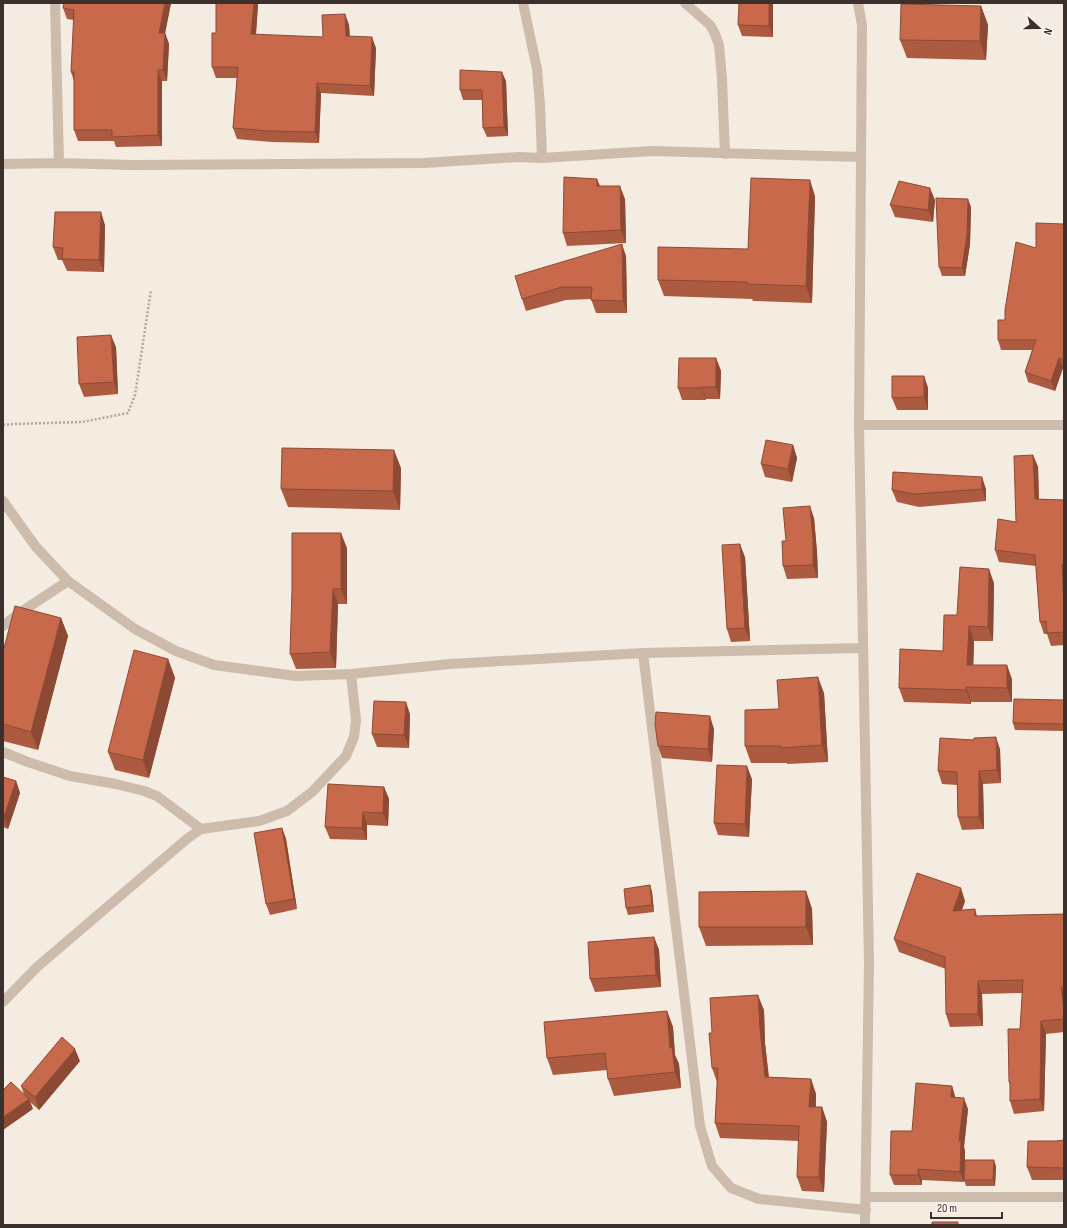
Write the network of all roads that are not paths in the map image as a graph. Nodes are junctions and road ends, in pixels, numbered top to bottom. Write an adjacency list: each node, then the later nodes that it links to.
1 (55, 3): 8 (street)
2 (522, 3): 7 (street)
3 (685, 3): 5 (street)
4 (858, 3): 6 (street)
5 (725, 154): 6 (street); 7 (street)
6 (862, 157): 10 (street)
7 (542, 158): 8 (street)
8 (59, 163): 9 (street)
9 (3, 164)
10 (859, 425): 11 (street); 15 (street)
11 (1064, 425)
12 (3, 501): 13 (street)
13 (68, 581): 14 (street); 17 (street)
14 (3, 626)
15 (864, 648): 16 (street); 21 (street)
16 (643, 653): 17 (street); 23 (street)
17 (351, 674): 19 (street)
18 (3, 752): 19 (street)
19 (201, 829): 20 (street)
20 (3, 1002)
21 (866, 1197): 22 (street); 23 (street)
22 (1064, 1197)
23 (866, 1210): 24 (street)
24 (866, 1225)

